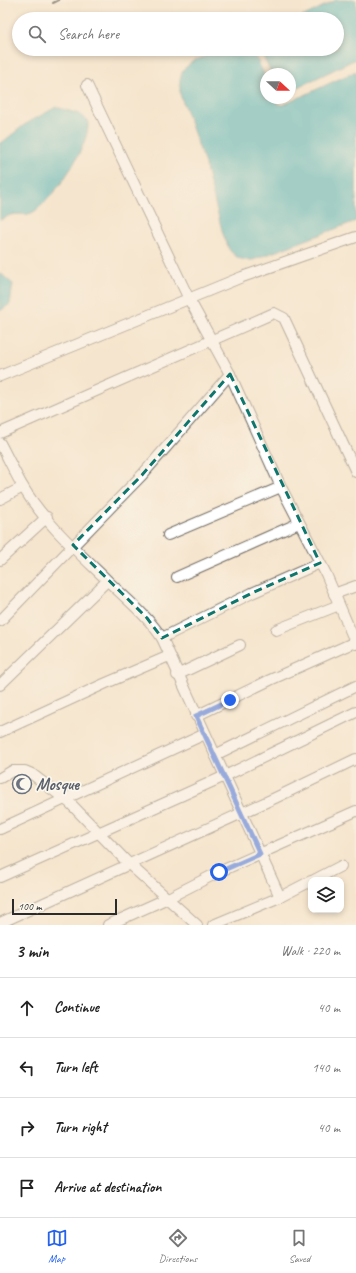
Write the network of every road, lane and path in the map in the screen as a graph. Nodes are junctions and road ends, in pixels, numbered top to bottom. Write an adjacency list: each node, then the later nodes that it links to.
1 (87, 85): 3 (street)
2 (356, 237): 3 (street)
3 (189, 300): 4 (street); 6 (street)
4 (210, 340): 5 (street); 7 (street); 9 (street)
5 (230, 374): 11 (street); 16 (street)
6 (0, 376)
7 (0, 433)
8 (0, 443): 10 (street)
9 (356, 472)
10 (23, 487): 12 (street); 13 (street)
11 (281, 487): 14 (street); 15 (street)
12 (0, 499)
13 (46, 517): 16 (street); 17 (street)
14 (299, 522): 18 (street); 19 (street)
15 (168, 535)
16 (73, 545): 20 (street); 24 (street)
17 (0, 560)
18 (320, 563): 22 (street); 27 (street)
19 (177, 577)
20 (107, 581): 27 (street); 32 (street)
21 (356, 586): 22 (street)
22 (334, 594): 23 (street)
23 (339, 605): 25 (street); 26 (street)
24 (0, 621)
25 (352, 624): 28 (street)
26 (276, 630)
27 (162, 638): 30 (street)
28 (356, 643): 35 (street)
29 (240, 645): 31 (street)
30 (169, 656): 31 (street); 36 (street)
31 (177, 675): 35 (street)
32 (0, 685)
33 (356, 686): 38 (street)
34 (356, 712): 40 (street)
35 (196, 716): 37 (street)
36 (0, 732)
37 (205, 734): 38 (street); 42 (street)
38 (215, 755): 40 (street)
39 (356, 759): 44 (street)
40 (225, 776): 44 (street); 46 (street)
41 (0, 778): 42 (street)
42 (64, 799): 45 (street); 46 (street)
43 (356, 811): 47 (street)
44 (241, 813): 47 (street); 48 (street)
45 (0, 829)
46 (99, 832): 48 (street); 50 (street)
47 (260, 854): 53 (street); 54 (street)
48 (129, 864): 54 (street); 55 (street)
49 (341, 866): 51 (street)
50 (0, 877)
51 (320, 877)
52 (308, 883): 53 (street)
53 (280, 897): 58 (street)
54 (168, 898): 56 (street); 57 (street)
55 (0, 923)
56 (108, 925)
57 (196, 925)
58 (213, 925)

